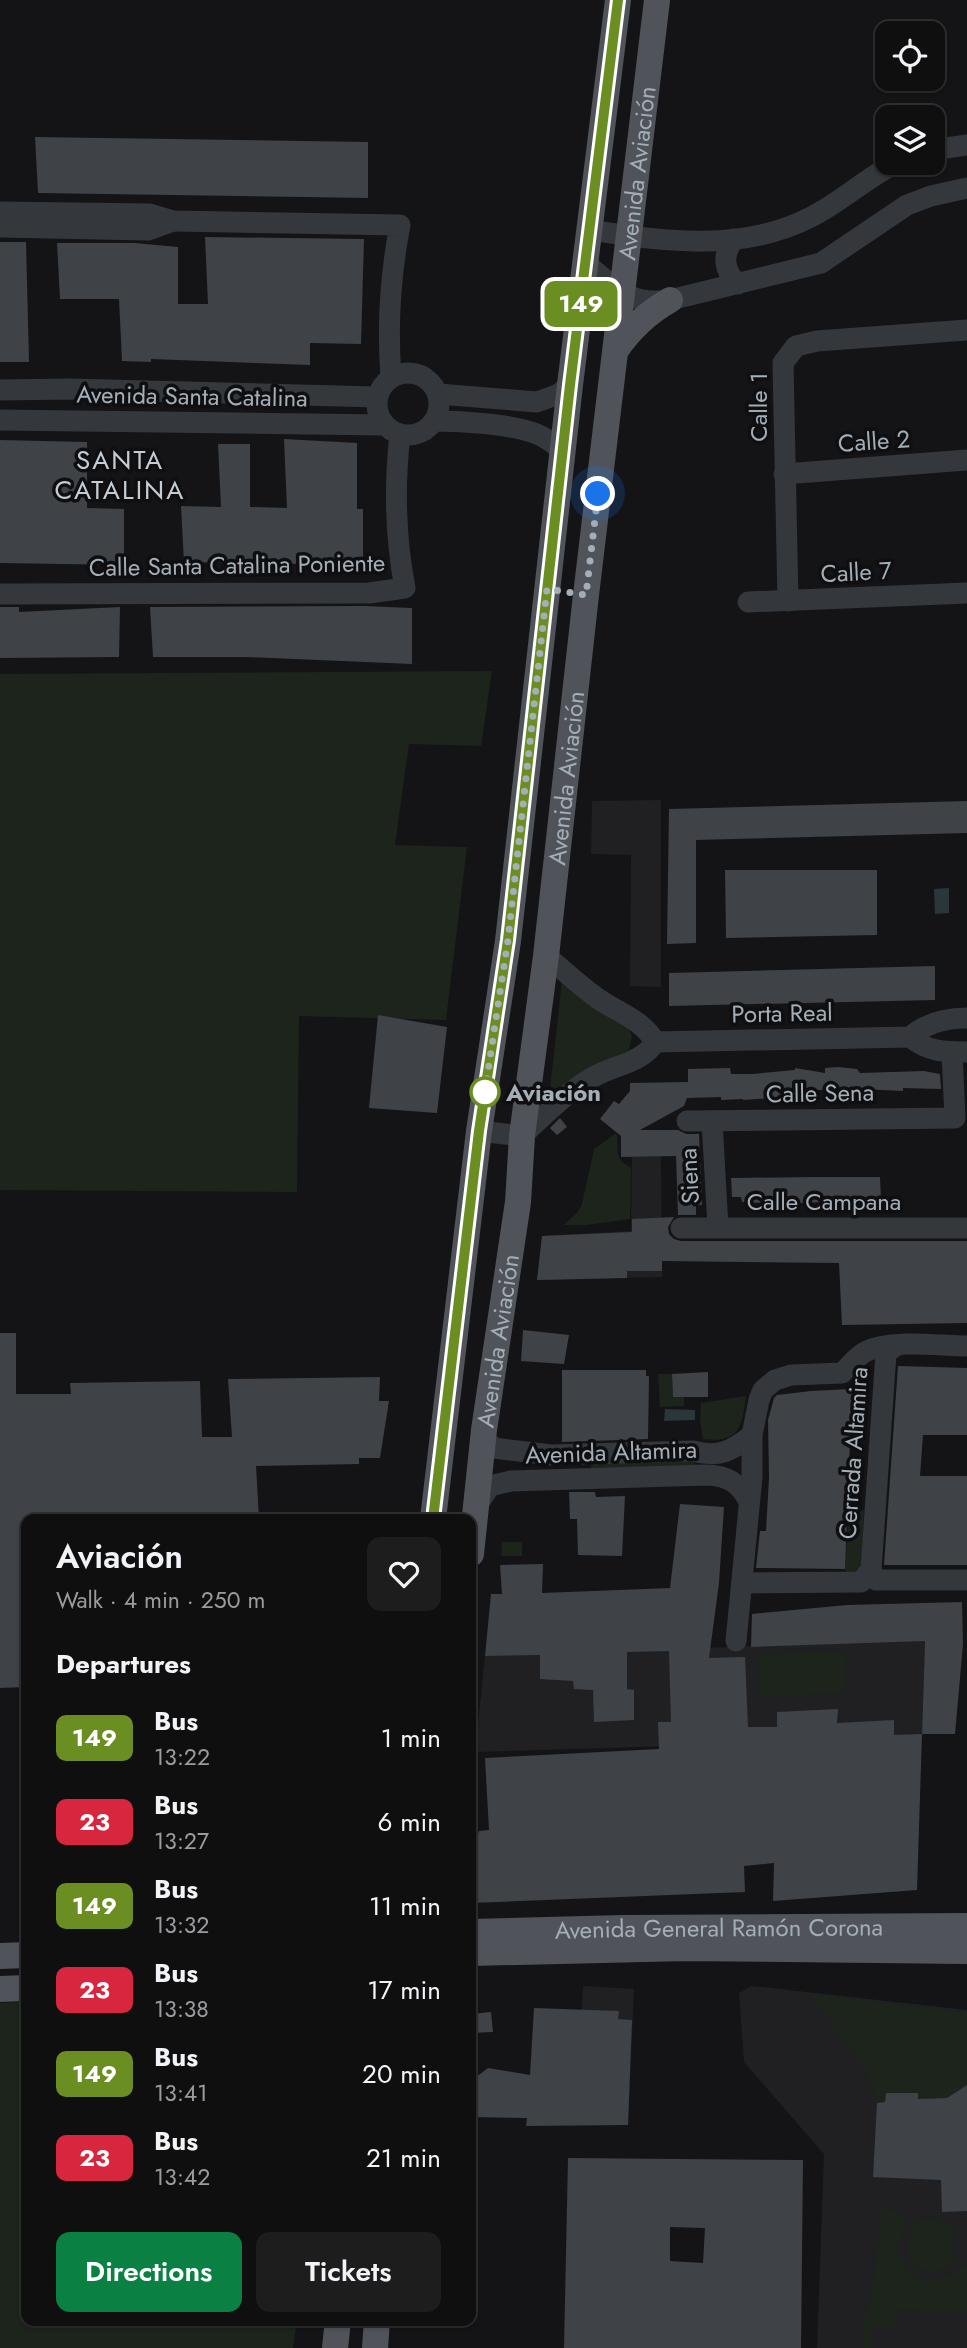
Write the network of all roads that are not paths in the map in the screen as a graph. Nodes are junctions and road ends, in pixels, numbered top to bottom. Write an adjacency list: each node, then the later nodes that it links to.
1 (618, 0): 10 (main road, Avenida Aviación)
2 (657, 0): 11 (main road, Avenida Aviación)
3 (967, 145): 4 (street)
4 (945, 148)
5 (875, 175): 12 (street)
6 (967, 188): 14 (street)
7 (0, 212): 8 (street)
8 (173, 221): 9 (street); 19 (street)
9 (0, 227)
10 (591, 230): 11 (street); 13 (main road, Avenida Aviación)
11 (630, 237): 12 (street); 15 (main road, Avenida Aviación)
12 (734, 239): 14 (street)
13 (587, 264): 15 (street); 20 (main road, Avenida Aviación)
14 (738, 284): 16 (street)
15 (622, 294): 16 (street); 18 (main road, Avenida Aviación)
16 (670, 300): 18 (main road)
17 (967, 331): 31 (street, Calle 1)
18 (614, 352): 35 (main road, Avenida Aviación)
19 (391, 377): 23 (street); 24 (street)
20 (570, 385): 23 (street); 29 (main road, Avenida Aviación)
21 (69, 389): 22 (street, Avenida Santa Catalina); 24 (street, Avenida Santa Catalina); 26 (street)
22 (0, 390)
23 (438, 394): 27 (street)
24 (377, 397): 28 (street)
25 (0, 420): 26 (street, Avenida Santa Catalina)
26 (69, 420): 28 (street, Avenida Santa Catalina)
27 (434, 421): 28 (street); 29 (street)
28 (392, 430): 34 (street, Calle Santa Catalina Poniente)
29 (563, 451): 32 (main road, Avenida Aviación)
30 (967, 460): 31 (street, Calle 2)
31 (785, 474): 36 (street, Calle 1)
32 (547, 589): 35 (main road); 45 (main road, Avenida Aviación)
33 (967, 593): 36 (street, Calle 7)
34 (0, 594)
35 (586, 595): 38 (main road, Avenida Aviación)
36 (788, 601): 37 (street, Calle 7)
37 (748, 602)
38 (546, 956): 41 (street); 46 (main road, Avenida Aviación)
39 (967, 1018): 40 (street, Porta Real)
40 (910, 1037): 41 (street, Porta Real); 42 (street, Porta Real)
41 (654, 1042): 46 (street)
42 (960, 1052): 44 (street, Calle Sena)
43 (687, 1121): 44 (street, Calle Sena)
44 (712, 1121): 47 (street, Siena)
45 (479, 1131): 46 (street); 60 (main road, Avenida Aviación)
46 (522, 1136): 55 (main road, Avenida Aviación)
47 (718, 1227): 48 (street, Calle Campana); 49 (street, Calle Campana)
48 (681, 1228)
49 (967, 1228)
50 (898, 1345): 51 (street); 52 (street); 53 (street, Cerrada Altamira)
51 (967, 1346)
52 (842, 1373): 53 (street); 54 (street)
53 (884, 1384): 62 (street, Cerrada Altamira)
54 (752, 1434): 56 (street, Avenida Altamira); 58 (street)
55 (483, 1438): 56 (street, Avenida Altamira); 59 (main road, Avenida Aviación)
56 (551, 1455): 57 (street)
57 (552, 1479): 58 (street, Avenida Altamira); 59 (street, Avenida Altamira)
58 (749, 1502): 64 (street)
59 (475, 1509): 61 (main road, Avenida Aviación)
60 (434, 1514)
61 (475, 1514)
62 (871, 1570): 63 (street); 64 (street)
63 (967, 1580)
64 (743, 1583): 65 (street)
65 (736, 1642)
66 (967, 1926): 67 (main road, Avenida General Ramón Corona)
67 (476, 1932)
68 (967, 1951): 69 (main road, Avenida General Ramón Corona)
69 (476, 1952)
70 (21, 1955): 71 (main road)
71 (0, 1956)
72 (21, 1988): 73 (main road)
73 (0, 1989)
74 (337, 2326): 76 (main road)
75 (377, 2326): 77 (main road)
76 (335, 2348)
77 (375, 2348)

